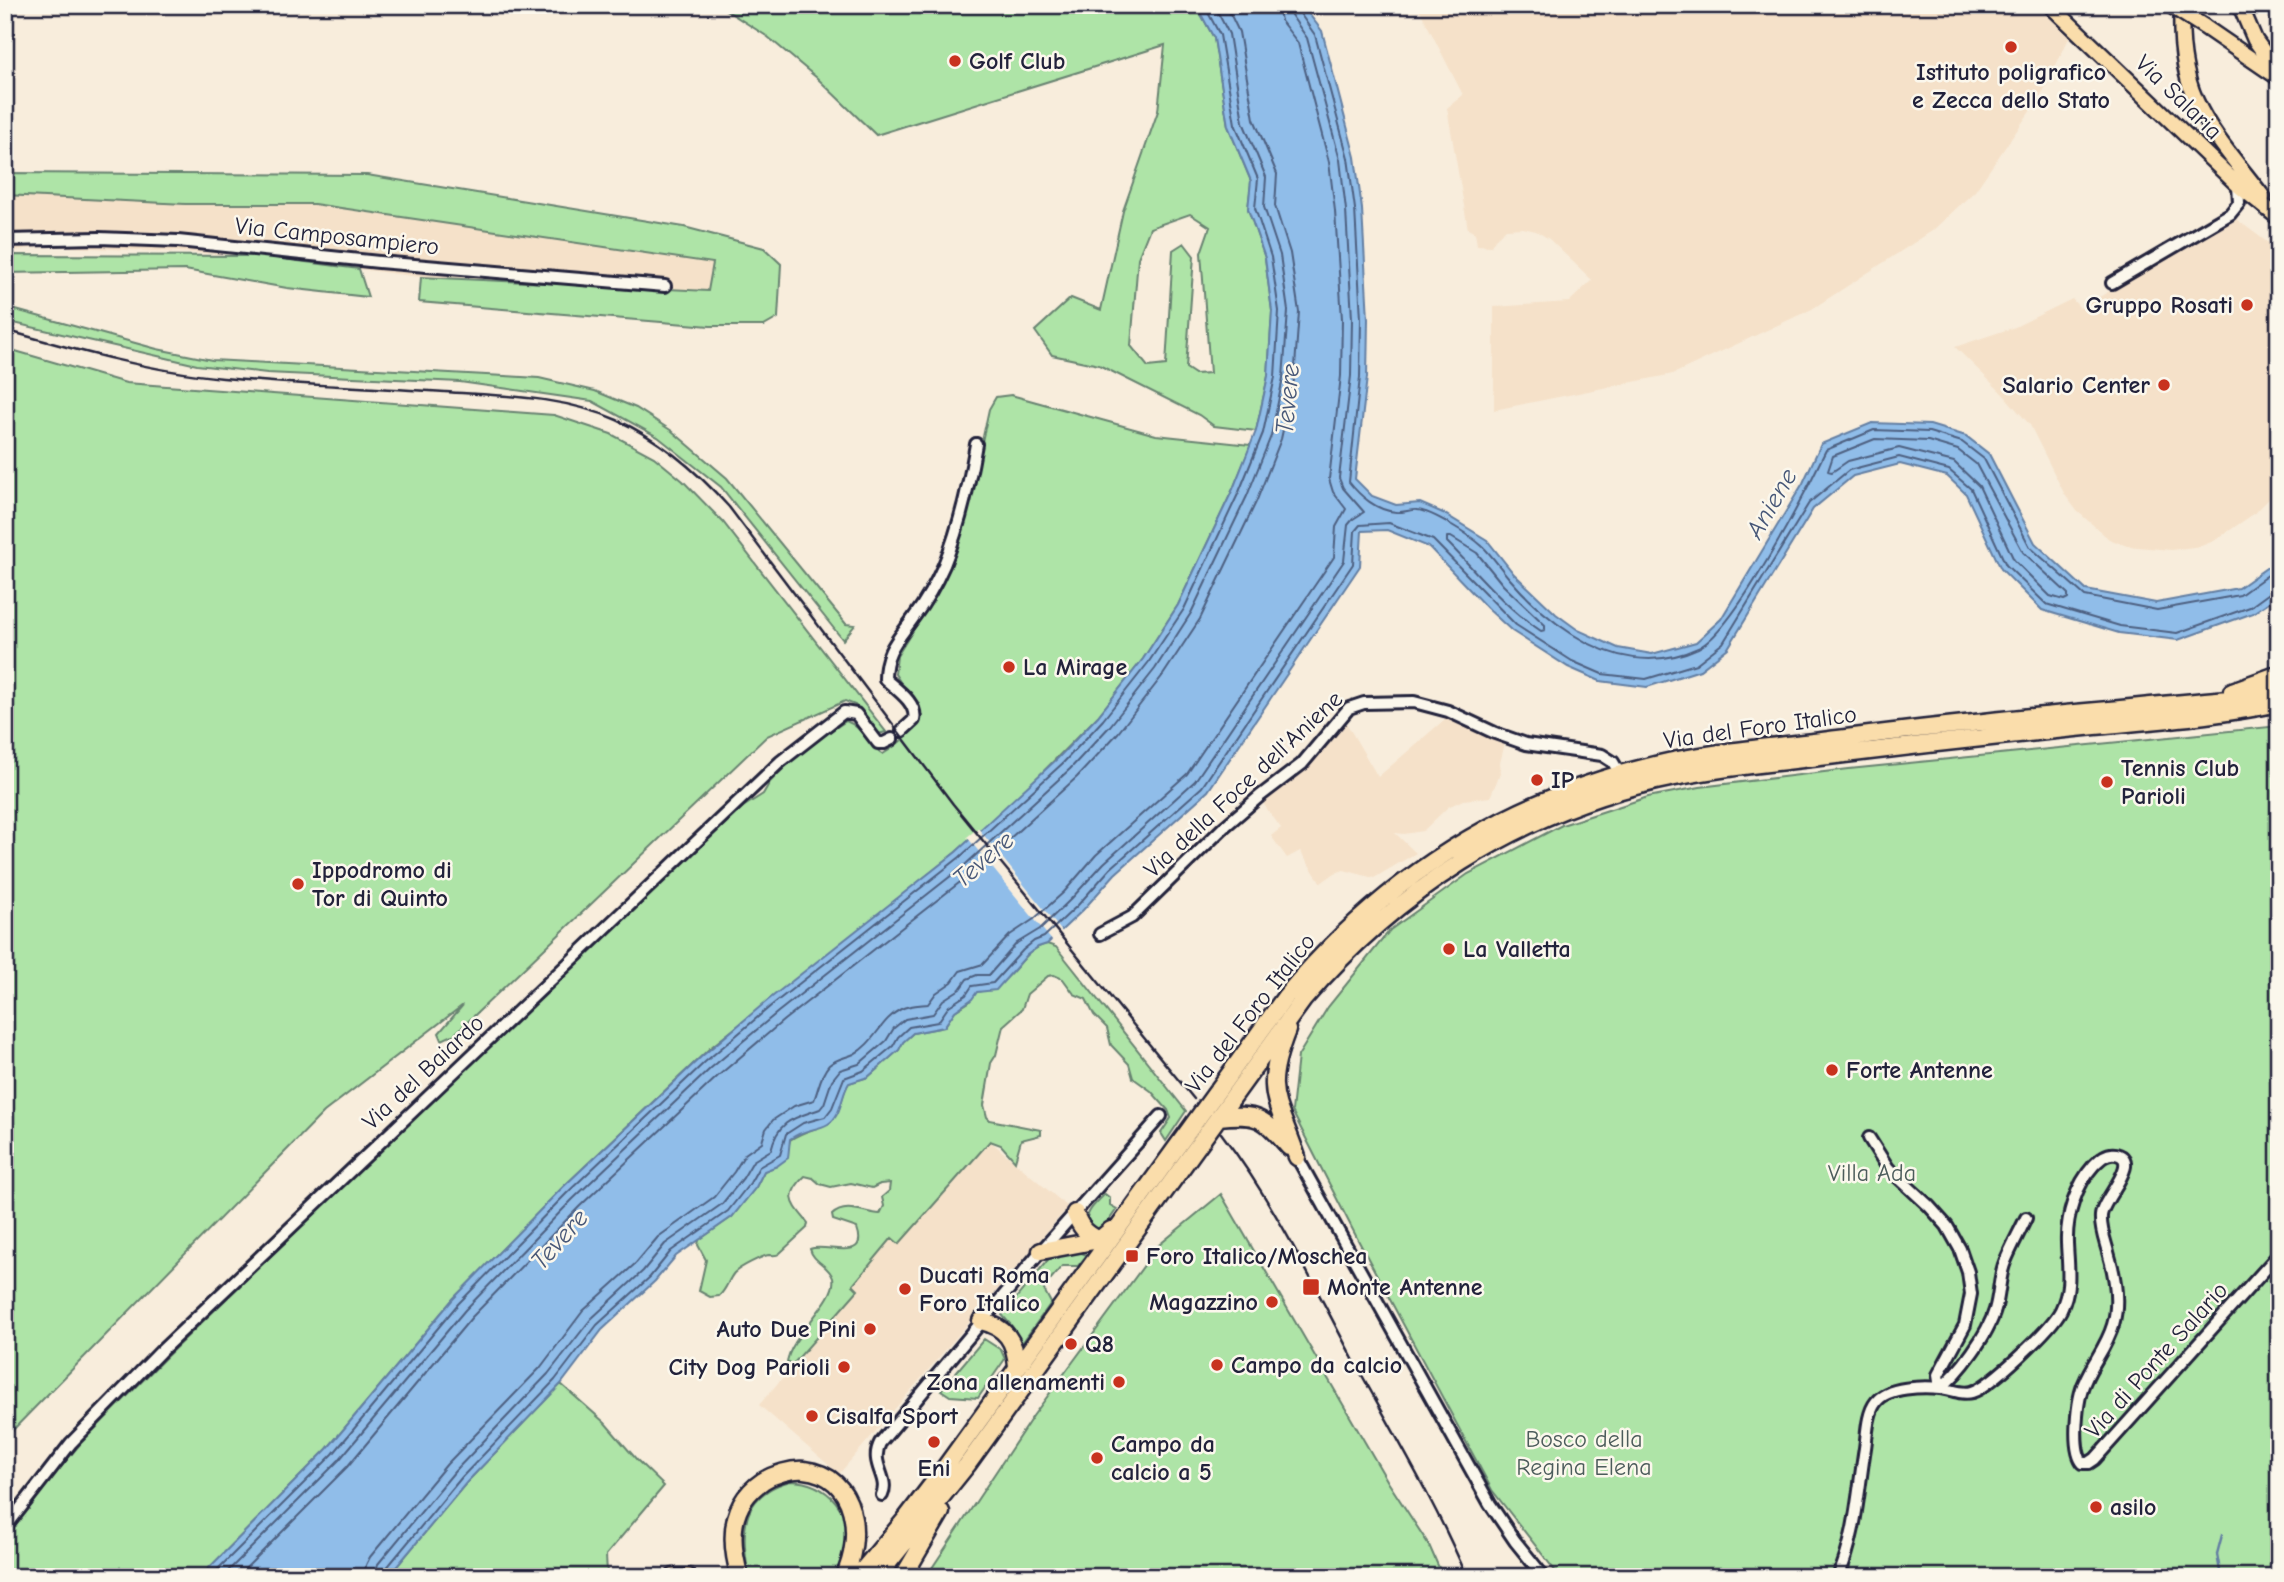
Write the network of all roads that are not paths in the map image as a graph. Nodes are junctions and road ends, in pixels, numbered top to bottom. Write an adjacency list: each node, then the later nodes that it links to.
1 (2050, 5): 6 (main road, Via Salaria)
2 (2062, 5): 6 (main road)
3 (2170, 5): 7 (main road, bridge)
4 (2182, 5): 9 (main road)
5 (2240, 5): 7 (main road)
6 (2079, 32): 8 (main road, Via Salaria)
7 (2279, 76)
8 (2238, 184): 9 (main road, Via Salaria); 11 (street)
9 (2278, 218)
10 (5, 240): 12 (street, Via Camposampiero)
11 (2112, 283)
12 (665, 286)
13 (976, 444): 20 (street)
14 (2279, 674): 16 (highway)
15 (2279, 691): 16 (highway, Via del Foro Italico)
16 (2199, 701): 22 (highway, Via del Foro Italico)
17 (2279, 703): 18 (highway, Via del Foro Italico)
18 (2220, 714): 19 (highway); 24 (highway, Via del Foro Italico)
19 (2279, 714)
20 (902, 731)
21 (892, 739): 40 (street, Via del Baiardo)
22 (1620, 774): 23 (street, Via della Foce dell'Aniene); 29 (highway, Via del Foro Italico)
23 (1100, 934)
24 (1295, 1010): 26 (highway, Via del Foro Italico); 28 (highway)
25 (1161, 1116): 30 (street)
26 (1218, 1117): 28 (highway); 38 (highway, Via del Foro Italico)
27 (1868, 1138): 37 (street)
28 (1297, 1157): 48 (street)
29 (1137, 1202): 32 (highway); 36 (highway, Via del Foro Italico)
30 (1074, 1213): 32 (highway); 33 (street)
31 (2026, 1218): 37 (street)
32 (1098, 1240): 33 (highway)
33 (1041, 1251): 35 (street)
34 (2279, 1254): 37 (street, Via di Ponte Salario)
35 (981, 1321): 36 (highway); 39 (street)
36 (1017, 1366): 45 (highway, Via del Foro Italico)
37 (1940, 1388): 49 (street, Via di Ponte Salario)
38 (967, 1465): 46 (highway, Via del Foro Italico); 47 (highway)
39 (882, 1495)
40 (5, 1528)
41 (674, 1577): 42 (highway)
42 (688, 1577)
43 (740, 1577): 44 (highway)
44 (844, 1577)
45 (857, 1577)
46 (877, 1577)
47 (903, 1577)
48 (1544, 1577)
49 (1838, 1577)

